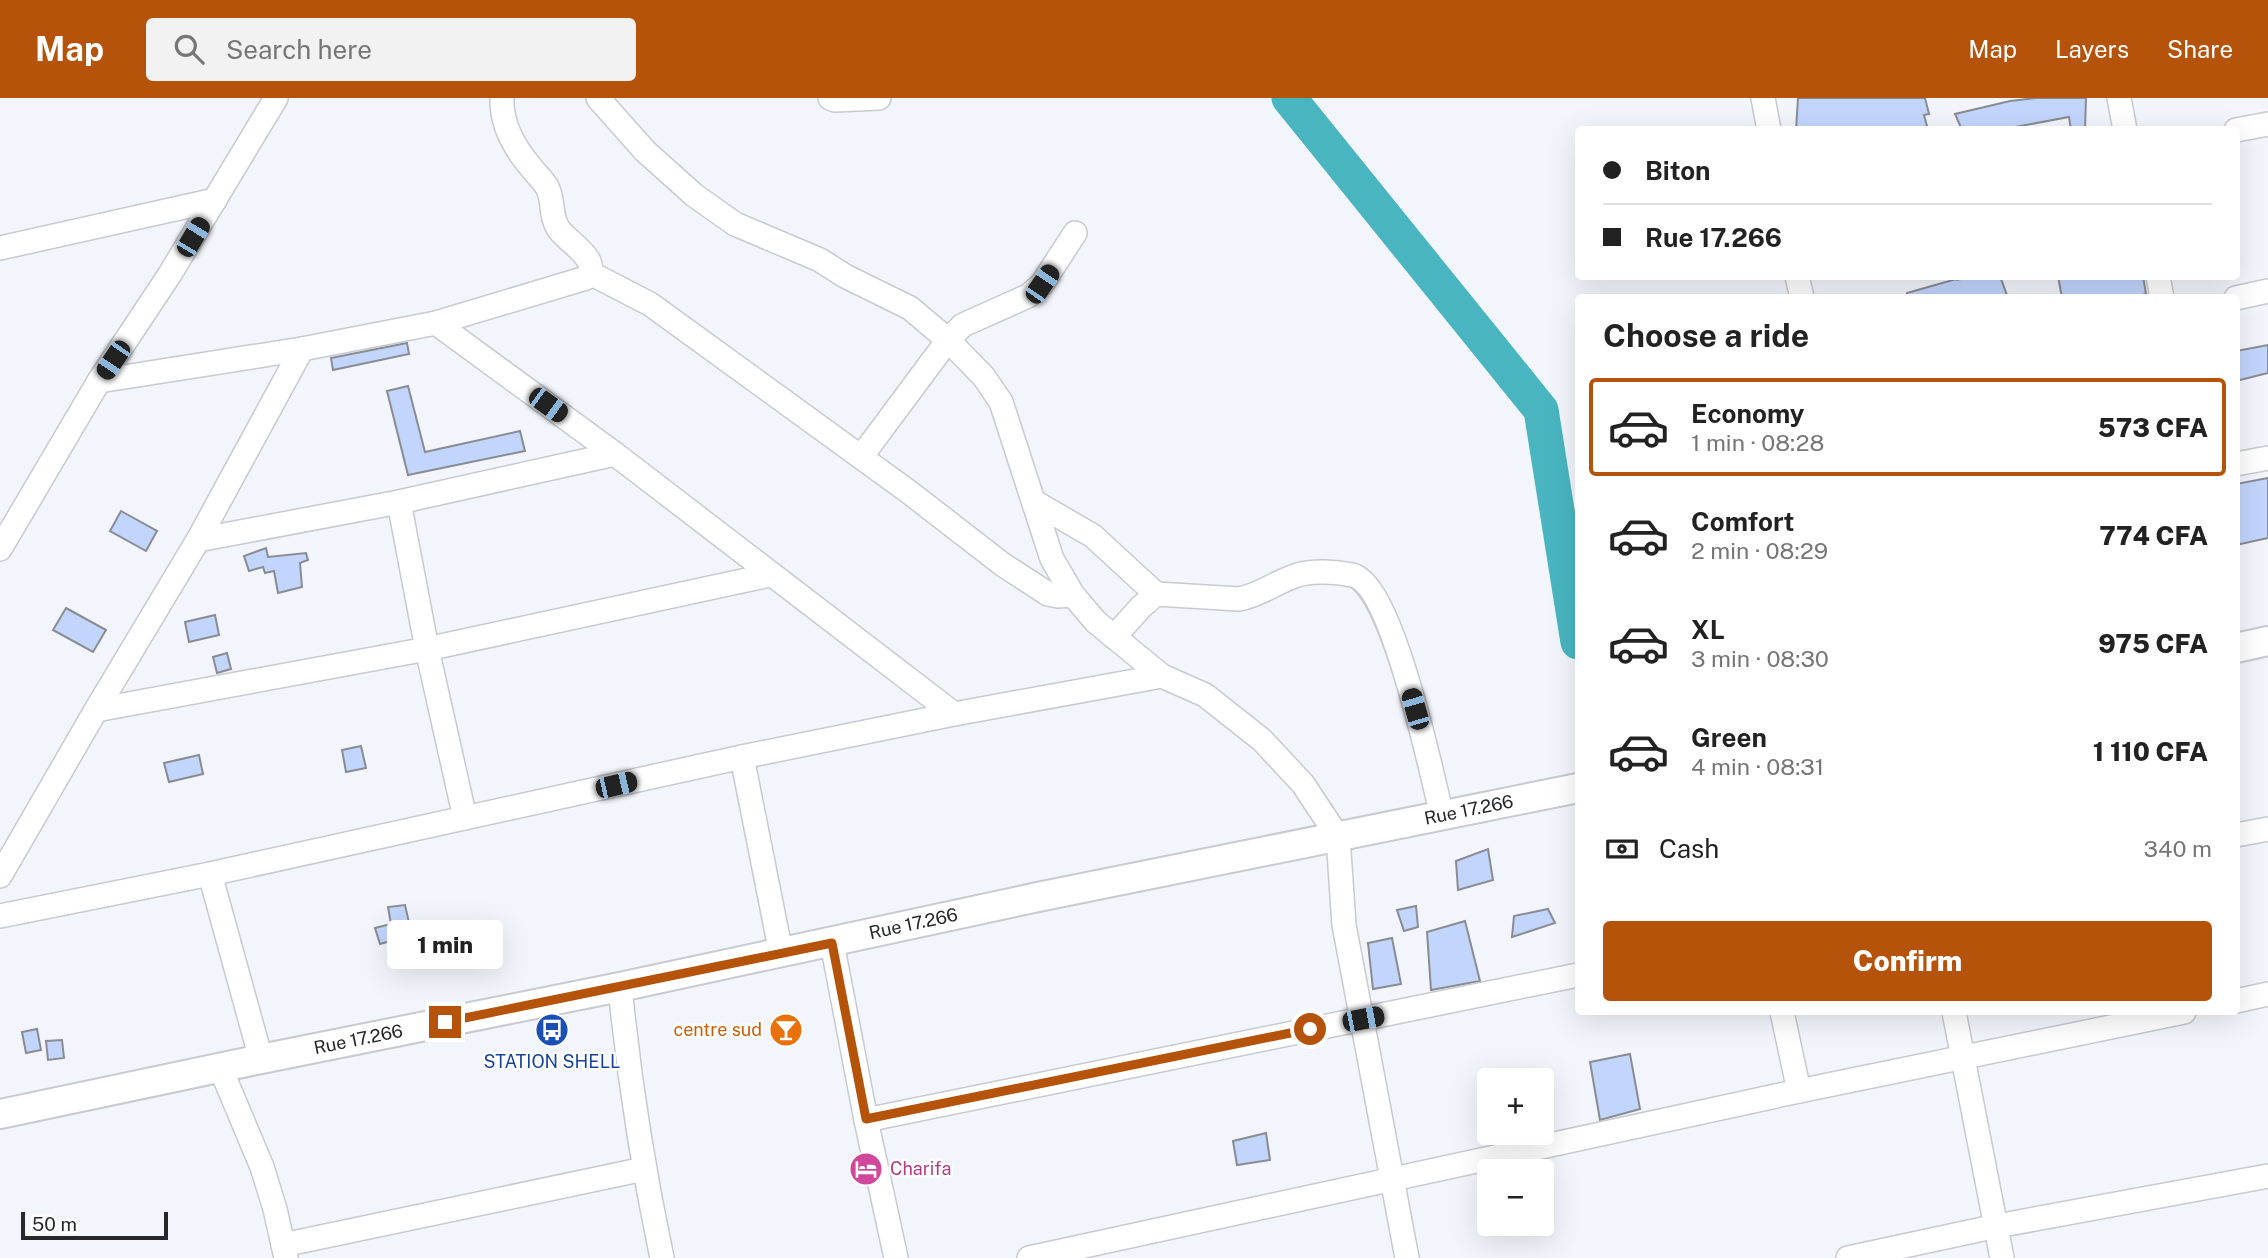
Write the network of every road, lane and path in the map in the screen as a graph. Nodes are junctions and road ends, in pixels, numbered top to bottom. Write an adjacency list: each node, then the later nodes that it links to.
1 (276, 98): 12 (street)
2 (502, 98): 15 (street)
3 (598, 98): 19 (street)
4 (830, 98): 5 (street)
5 (879, 98)
6 (1763, 98): 9 (street)
7 (2119, 98): 10 (street)
8 (2268, 124): 11 (street)
9 (1768, 126)
10 (2124, 126)
11 (2240, 129)
12 (215, 200): 14 (street); 21 (street)
13 (1074, 233): 19 (street)
14 (0, 248)
15 (590, 274): 18 (street); 23 (street)
16 (2268, 291): 17 (street)
17 (2240, 297)
18 (436, 323): 20 (street); 22 (street)
19 (947, 340): 23 (street); 26 (street)
20 (302, 349): 21 (street); 28 (street)
21 (99, 382): 29 (street)
22 (615, 454): 27 (street); 30 (street)
23 (861, 457): 32 (street)
24 (2268, 458): 25 (street)
25 (2240, 463)
26 (1033, 501): 31 (street); 32 (street)
27 (399, 502): 28 (street); 36 (street)
28 (198, 540): 38 (street)
29 (0, 549)
30 (770, 575): 36 (street); 39 (street)
31 (1156, 594): 33 (street); 42 (street)
32 (1073, 595): 33 (street)
33 (1114, 637): 37 (street)
34 (2268, 641): 35 (main road)
35 (2240, 647)
36 (427, 649): 38 (street); 43 (street)
37 (1162, 676): 39 (street); 46 (street)
38 (96, 710): 48 (street)
39 (954, 715): 40 (street)
40 (741, 757): 43 (street); 51 (street)
41 (1575, 789): 42 (main road, Rue 17.266)
42 (1443, 816): 46 (main road, Rue 17.266)
43 (465, 818): 47 (street)
44 (2268, 829): 45 (street)
45 (2240, 834)
46 (1338, 837): 50 (main road, Rue 17.266); 59 (street)
47 (210, 874): 49 (street); 61 (street)
48 (0, 876)
49 (0, 916)
50 (832, 943): 51 (main road, Rue 17.266); 65 (street)
51 (781, 953): 53 (main road, Rue 17.266)
52 (1575, 976): 59 (street)
53 (620, 987): 61 (main road, Rue 17.266); 66 (street)
54 (2268, 994): 55 (street)
55 (2240, 1000)
56 (1783, 1015): 63 (street)
57 (1955, 1015): 60 (street)
58 (2170, 1015): 60 (street)
59 (1363, 1019): 65 (street); 68 (street)
60 (1963, 1058): 63 (street); 69 (street)
61 (261, 1059): 62 (main road, Rue 17.266)
62 (220, 1067): 64 (main road, Rue 17.266); 70 (street)
63 (1799, 1091): 68 (street)
64 (0, 1114)
65 (866, 1119): 72 (street)
66 (643, 1169): 70 (street); 71 (street)
67 (2268, 1176): 69 (street)
68 (1390, 1179): 73 (street); 74 (street)
69 (1997, 1226): 75 (street); 76 (street)
70 (284, 1252)
71 (662, 1258)
72 (897, 1258)
73 (1029, 1258)
74 (1407, 1258)
75 (1849, 1258)
76 (2003, 1258)

